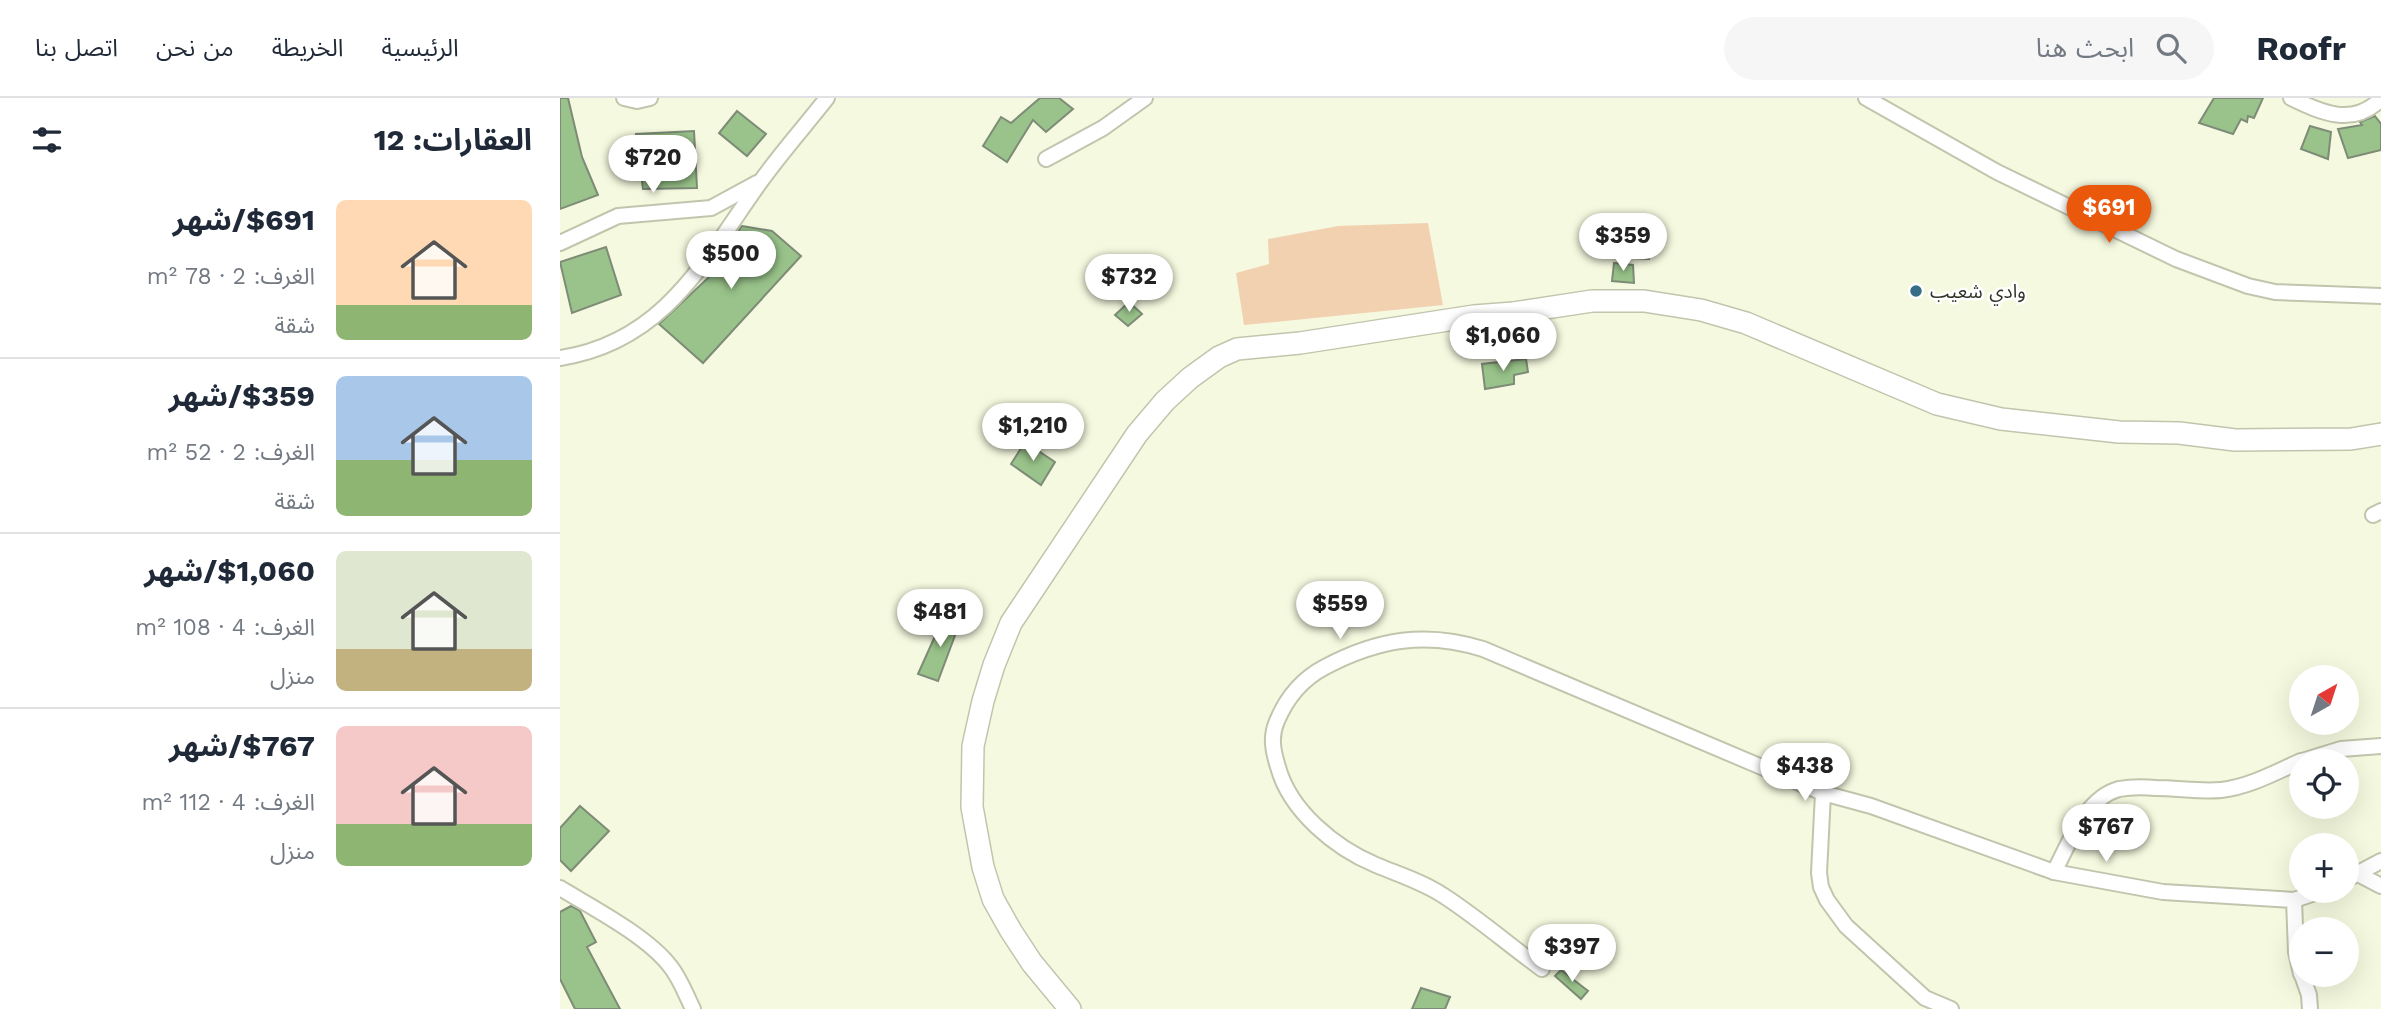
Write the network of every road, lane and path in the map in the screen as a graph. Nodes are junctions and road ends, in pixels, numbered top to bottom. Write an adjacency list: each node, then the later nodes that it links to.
1 (624, 98): 2 (street)
2 (650, 98)
3 (827, 98): 9 (street)
4 (1145, 98): 8 (street)
5 (1866, 98): 11 (street)
6 (2291, 98): 7 (street)
7 (2381, 99)
8 (1046, 159)
9 (761, 180): 10 (street); 12 (street)
10 (560, 243)
11 (2381, 296)
12 (560, 358)
13 (2381, 434): 29 (main road)
14 (2381, 746): 15 (street)
15 (2341, 749)
16 (2289, 766): 19 (street)
17 (1823, 793): 19 (street); 25 (street); 27 (street)
18 (2381, 861): 20 (street)
19 (2054, 872): 24 (street)
20 (2359, 873)
21 (2359, 879): 22 (street)
22 (2381, 886)
23 (560, 888): 28 (street)
24 (2289, 900)
25 (1542, 969)
26 (2309, 1002): 31 (street)
27 (1927, 1003): 30 (street)
28 (693, 1009)
29 (1070, 1009)
30 (1951, 1009)
31 (2322, 1009)

